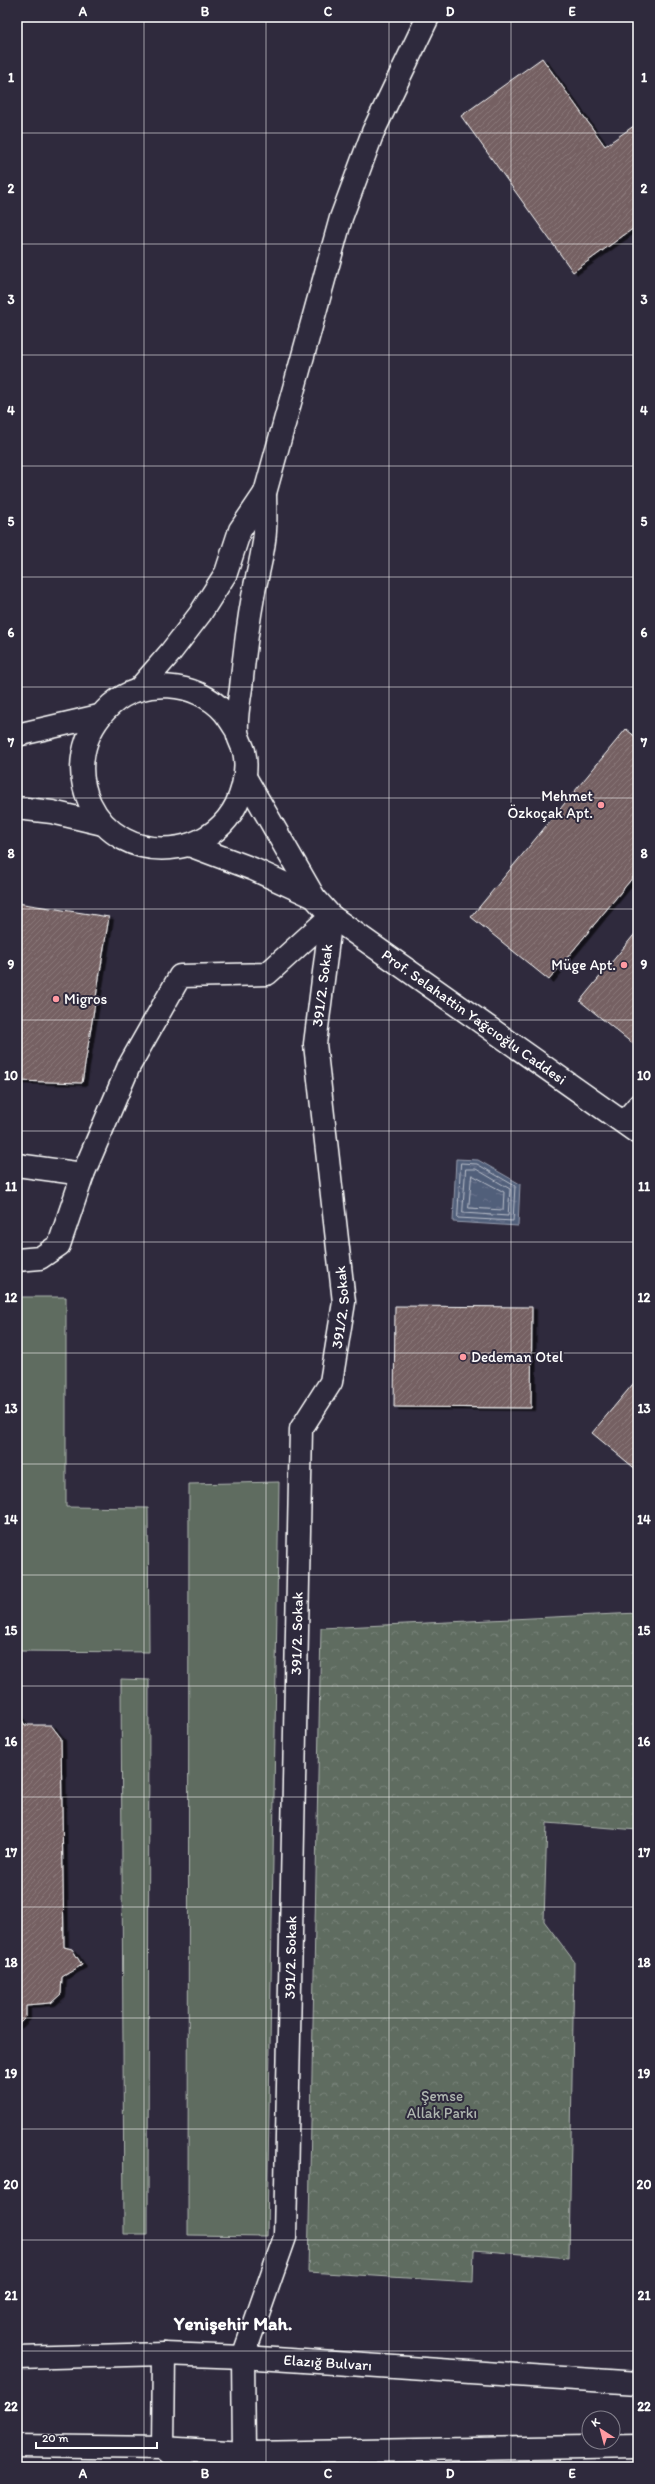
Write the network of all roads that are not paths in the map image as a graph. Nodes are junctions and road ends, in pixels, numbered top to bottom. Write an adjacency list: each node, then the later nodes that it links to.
1 (428, 17): 2 (street)
2 (265, 493): 3 (street); 5 (street)
3 (138, 690): 4 (street); 5 (street)
4 (99, 716): 6 (street); 9 (street)
5 (237, 731): 7 (street)
6 (17, 735)
7 (245, 777): 10 (street); 11 (street, Prof. Selahattin Yağcıoğlu Caddesi)
8 (17, 808): 9 (street)
9 (103, 824): 10 (street)
10 (189, 846): 11 (street, Prof. Selahattin Yağcıoğlu Caddesi)
11 (314, 897): 12 (street, Prof. Selahattin Yağcıoğlu Caddesi)
12 (331, 916): 13 (street, Prof. Selahattin Yağcıoğlu Caddesi); 15 (street); 18 (street, 391/2. Sokak)
13 (633, 1120)
14 (17, 1165): 15 (street)
15 (83, 1174): 16 (street)
16 (17, 1260)
17 (164, 2354): 18 (street, Elazığ Bulvarı); 19 (street, Elazığ Bulvarı); 23 (street)
18 (243, 2357): 20 (street, Elazığ Bulvarı); 24 (street, 391/2. Sokak)
19 (17, 2358)
20 (638, 2383)
21 (17, 2446): 23 (street)
22 (638, 2446): 24 (street)
23 (163, 2448): 24 (street); 25 (street)
24 (239, 2460)
25 (184, 2467)

